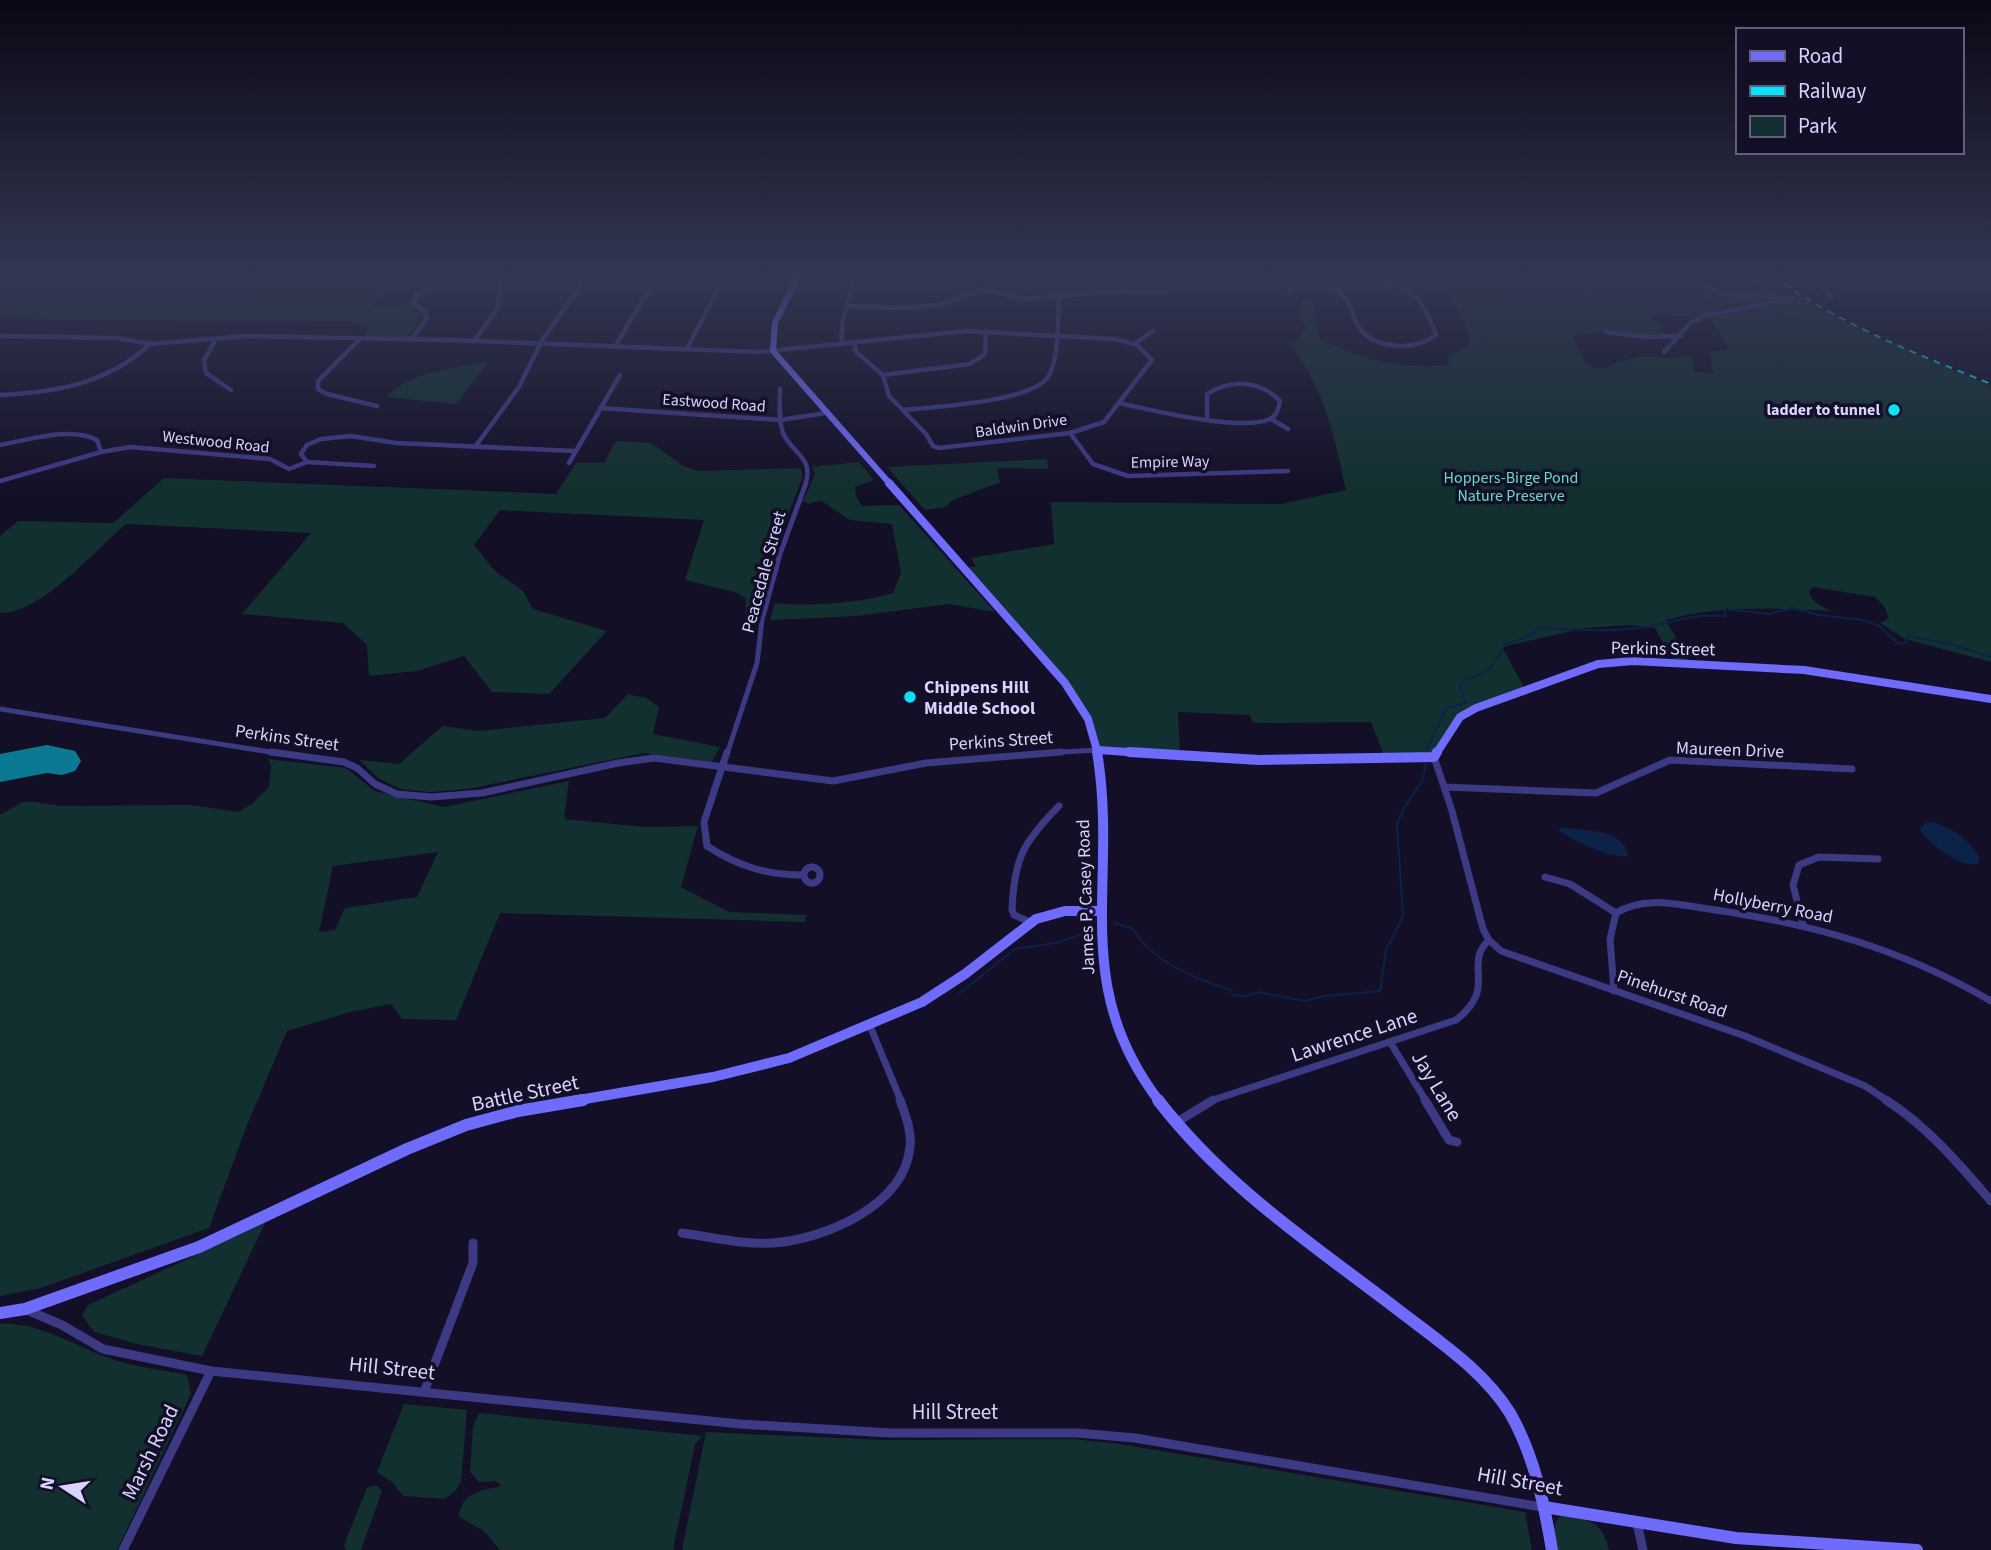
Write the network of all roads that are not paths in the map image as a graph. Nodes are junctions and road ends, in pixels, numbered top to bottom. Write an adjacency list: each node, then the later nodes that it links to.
1 (146, 348): 18 (street)
2 (211, 348): 17 (street)
3 (352, 348): 20 (street)
4 (538, 348): 30 (street)
5 (697, 348): 12 (street)
6 (799, 348): 12 (street)
7 (855, 348): 15 (street)
8 (985, 348): 15 (street)
9 (1053, 348): 22 (street)
10 (1144, 348): 19 (street, Baldwin Drive)
11 (1668, 348): 13 (street)
12 (773, 351): 23 (street, James P. Casey Road)
13 (1664, 352)
14 (620, 375): 21 (street)
15 (883, 375): 22 (street)
16 (780, 389): 26 (street, Peacedale Street)
17 (231, 390)
18 (0, 395)
19 (1119, 403): 24 (street); 28 (street, Baldwin Drive)
20 (377, 406)
21 (600, 408): 26 (street, Eastwood Road); 31 (street)
22 (903, 410): 28 (street, Baldwin Drive)
23 (826, 413): 26 (street, Eastwood Road); 40 (street, James P. Casey Road)
24 (1207, 419): 25 (street); 25 (street)
25 (1270, 419): 27 (street)
26 (780, 420): 42 (street, Peacedale Street)
27 (1288, 429)
28 (1070, 433): 36 (street, Empire Way)
29 (0, 445): 32 (street)
30 (475, 447): 31 (street); 33 (street)
31 (574, 451): 34 (street)
32 (101, 452): 33 (street, Westwood Road); 37 (street, Westwood Road)
33 (307, 462): 35 (street, Westwood Road)
34 (569, 463)
35 (374, 466)
36 (1288, 471)
37 (0, 481)
38 (1991, 699): 41 (street, Perkins Street)
39 (0, 709): 42 (street, Perkins Street)
40 (1098, 750): 41 (street, Perkins Street); 42 (street, Perkins Street); 49 (street, James P. Casey Road)
41 (1434, 757): 44 (street)
42 (722, 768): 47 (street, Peacedale Street)
43 (1852, 769): 44 (street, Maureen Drive)
44 (1445, 787): 53 (street)
45 (1059, 806): 51 (street)
46 (1878, 859): 52 (street)
47 (803, 875)
48 (1545, 877): 50 (street)
49 (1101, 911): 51 (street, Battle Street); 58 (street, James P. Casey Road)
50 (1616, 913): 52 (street, Hollyberry Road); 54 (street)
51 (1030, 922): 56 (street, Battle Street)
52 (1803, 925): 55 (street, Hollyberry Road)
53 (1489, 940): 54 (street, Pinehurst Road); 57 (street, Lawrence Lane)
54 (1614, 991): 60 (street, Pinehurst Road)
55 (1991, 1001)
56 (870, 1026): 61 (street); 63 (street, Battle Street)
57 (1390, 1042): 58 (street, Lawrence Lane); 59 (street, Jay Lane)
58 (1175, 1123): 67 (street, James P. Casey Road)
59 (1457, 1142)
60 (1991, 1201)
61 (682, 1233)
62 (473, 1243): 66 (street)
63 (24, 1310): 64 (street, Hill Street); 65 (street, Hill Street)
64 (0, 1313)
65 (211, 1371): 66 (street, Hill Street); 69 (street, Marsh Road)
66 (424, 1392): 67 (street, Hill Street)
67 (1544, 1507): 68 (street, Hill Street); 70 (street, James P. Casey Road)
68 (1636, 1521): 71 (street); 72 (street, Hill Street)
69 (123, 1550)
70 (1552, 1550)
71 (1643, 1550)
72 (1917, 1550)

